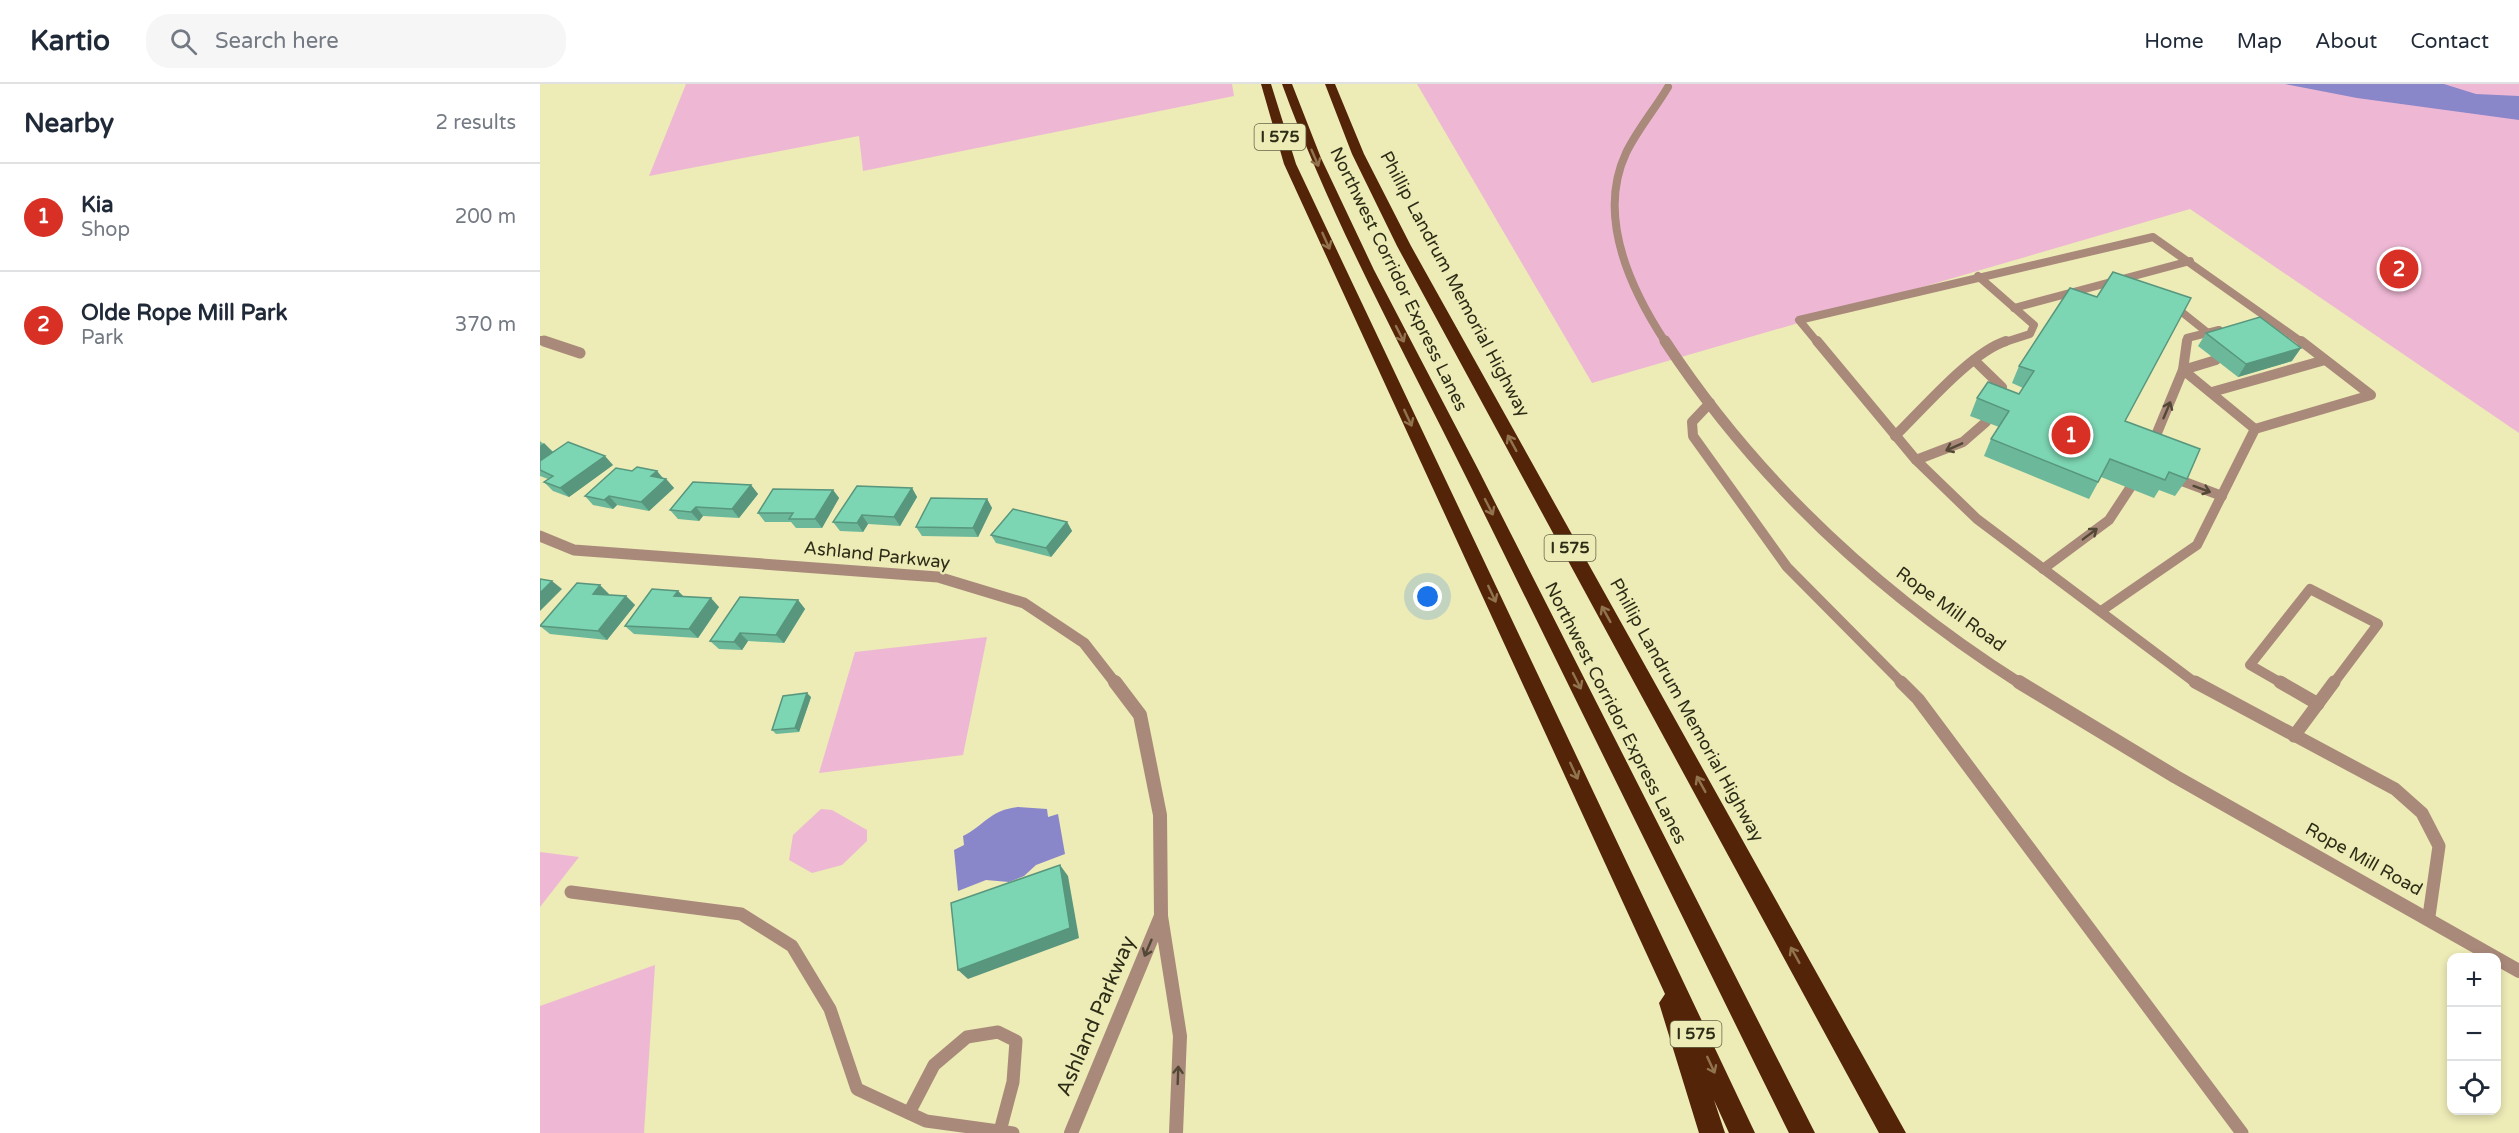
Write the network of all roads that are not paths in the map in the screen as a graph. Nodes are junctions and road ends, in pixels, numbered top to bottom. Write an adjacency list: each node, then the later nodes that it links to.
1 (1266, 84): 40 (highway, I 575, one-way to 40)
2 (1287, 84): 49 (highway, Northwest Corridor Express Lanes, one-way to 49)
3 (1330, 84): 42 (highway, Phillip Landrum Memorial Highway / I 575, one-way to 3)
4 (1668, 87): 22 (street, Rope Mill Road)
5 (2190, 261): 6 (lane); 7 (lane); 13 (lane)
6 (1978, 276): 10 (lane); 26 (lane)
7 (2108, 283): 8 (lane); 10 (lane)
8 (2127, 290)
9 (2166, 303): 12 (lane)
10 (2014, 308): 17 (lane)
11 (2228, 328): 12 (lane)
12 (2208, 333): 20 (lane)
13 (2296, 337): 15 (lane); 19 (lane)
14 (542, 342): 16 (street)
15 (2279, 342)
16 (580, 353)
17 (1974, 360): 23 (lane); 26 (lane)
18 (2216, 360): 20 (lane)
19 (2325, 360): 21 (lane); 25 (lane)
20 (2183, 370): 21 (lane); 27 (lane, one-way to 20)
21 (2212, 392): 25 (lane)
22 (1710, 403): 39 (street, Rope Mill Road); 52 (lane)
23 (1998, 405)
24 (1986, 422): 28 (lane, one-way to 28)
25 (2255, 429): 31 (lane)
26 (1895, 436): 28 (lane)
27 (2150, 451)
28 (1916, 460): 33 (lane)
29 (2182, 482): 31 (lane, one-way to 31)
30 (2130, 488): 33 (lane, one-way to 30)
31 (2222, 496): 34 (lane)
32 (540, 536): 38 (street, Ashland Parkway)
33 (2043, 569): 34 (lane)
34 (2101, 611): 36 (lane)
35 (2318, 704): 35 (lane); 36 (lane)
36 (2294, 736): 39 (lane)
37 (571, 892): 43 (lane)
38 (1161, 916): 45 (street, Ashland Parkway, one-way to 45); 46 (street, Ashland Parkway, one-way to 38)
39 (2429, 916): 41 (street, Rope Mill Road)
40 (1650, 935): 47 (highway); 48 (highway, I 575, one-way to 48)
41 (2519, 971)
42 (1823, 1006): 50 (highway, Phillip Landrum Memorial Highway / I 575); 51 (highway)
43 (909, 1113): 44 (lane); 44 (lane)
44 (1006, 1132)
45 (1071, 1133)
46 (1176, 1133)
47 (1712, 1133)
48 (1743, 1133)
49 (1802, 1133)
50 (1893, 1133)
51 (1907, 1133)
52 (2242, 1133)

